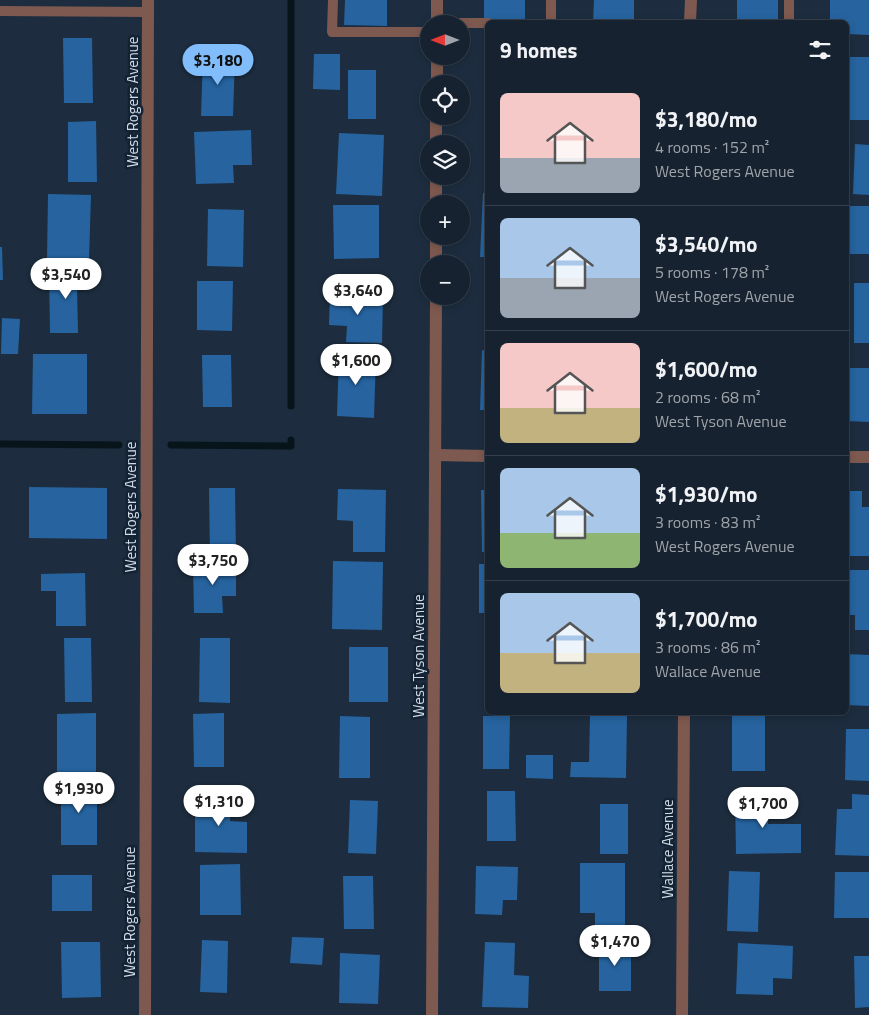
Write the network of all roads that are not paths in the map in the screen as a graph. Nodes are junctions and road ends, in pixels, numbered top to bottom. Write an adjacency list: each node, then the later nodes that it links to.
1 (333, 0): 14 (lane)
2 (437, 0): 8 (street)
3 (551, 0): 9 (lane)
4 (691, 0): 10 (street)
5 (789, 0): 11 (lane)
6 (148, 6): 7 (lane); 21 (street, West Rogers Avenue)
7 (0, 10)
8 (435, 15)
9 (551, 20)
10 (690, 20)
11 (789, 20)
12 (485, 23): 13 (lane)
13 (470, 24)
14 (420, 27)
15 (436, 305): 16 (street, West Tyson Avenue)
16 (435, 455): 17 (street); 22 (street, West Tyson Avenue)
17 (485, 456)
18 (849, 457): 19 (street)
19 (869, 457)
20 (684, 715): 23 (street, Wallace Avenue)
21 (145, 1015)
22 (432, 1015)
23 (682, 1015)

